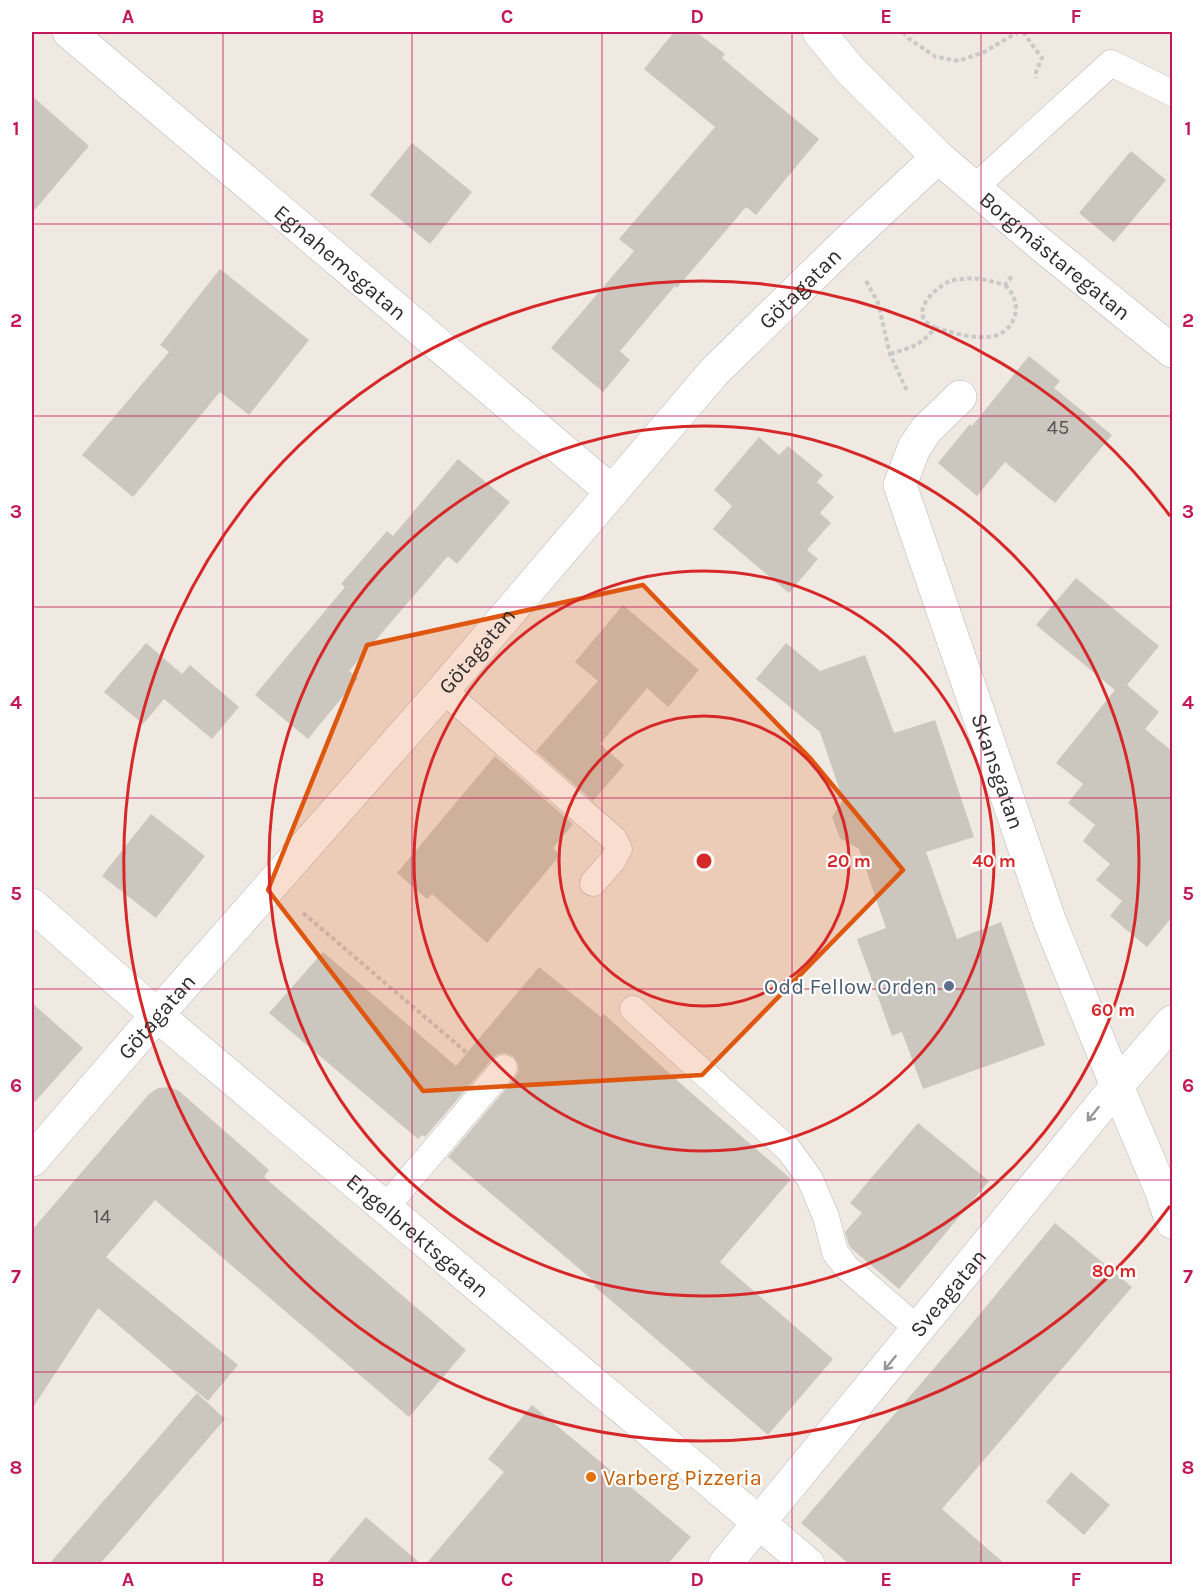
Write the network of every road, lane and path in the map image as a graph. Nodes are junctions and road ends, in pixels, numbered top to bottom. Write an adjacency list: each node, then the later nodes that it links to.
1 (69, 32): 16 (street, Egnahemsgatan)
2 (819, 32): 6 (street)
3 (903, 32): 4 (path)
4 (1018, 32)
5 (1172, 93): 7 (lane)
6 (938, 158): 7 (street, Borgmästaregatan); 8 (street, Götagatan)
7 (974, 188): 9 (street, Borgmästaregatan)
8 (846, 243): 13 (path); 16 (street, Götagatan)
9 (1039, 243): 10 (path); 12 (street, Borgmästaregatan)
10 (1005, 285): 11 (path); 11 (path)
11 (935, 328): 13 (path)
12 (1173, 351)
13 (890, 354): 15 (path)
14 (960, 397): 15 (street, Skansgatan)
15 (926, 430): 25 (street, Skansgatan)
16 (611, 491): 17 (street, Götagatan)
17 (444, 690): 18 (lane); 19 (street, Götagatan)
18 (593, 883)
19 (271, 885): 22 (street, Götagatan); 24 (path)
20 (32, 905): 22 (street, Engelbrektsgatan)
21 (633, 1009): 29 (lane)
22 (158, 1015): 26 (street, Götagatan); 27 (street, Engelbrektsgatan)
23 (1173, 1022): 25 (street, Sveagatan)
24 (500, 1073): 27 (lane)
25 (1117, 1086): 28 (street, Skansgatan); 29 (street, Sveagatan, one-way to 29)
26 (32, 1160)
27 (385, 1208): 30 (street, Engelbrektsgatan)
28 (1173, 1222)
29 (918, 1329): 30 (street, Sveagatan, one-way to 30)
30 (759, 1522): 31 (street, Sveagatan); 32 (street, Engelbrektsgatan)
31 (724, 1564)
32 (808, 1564)

